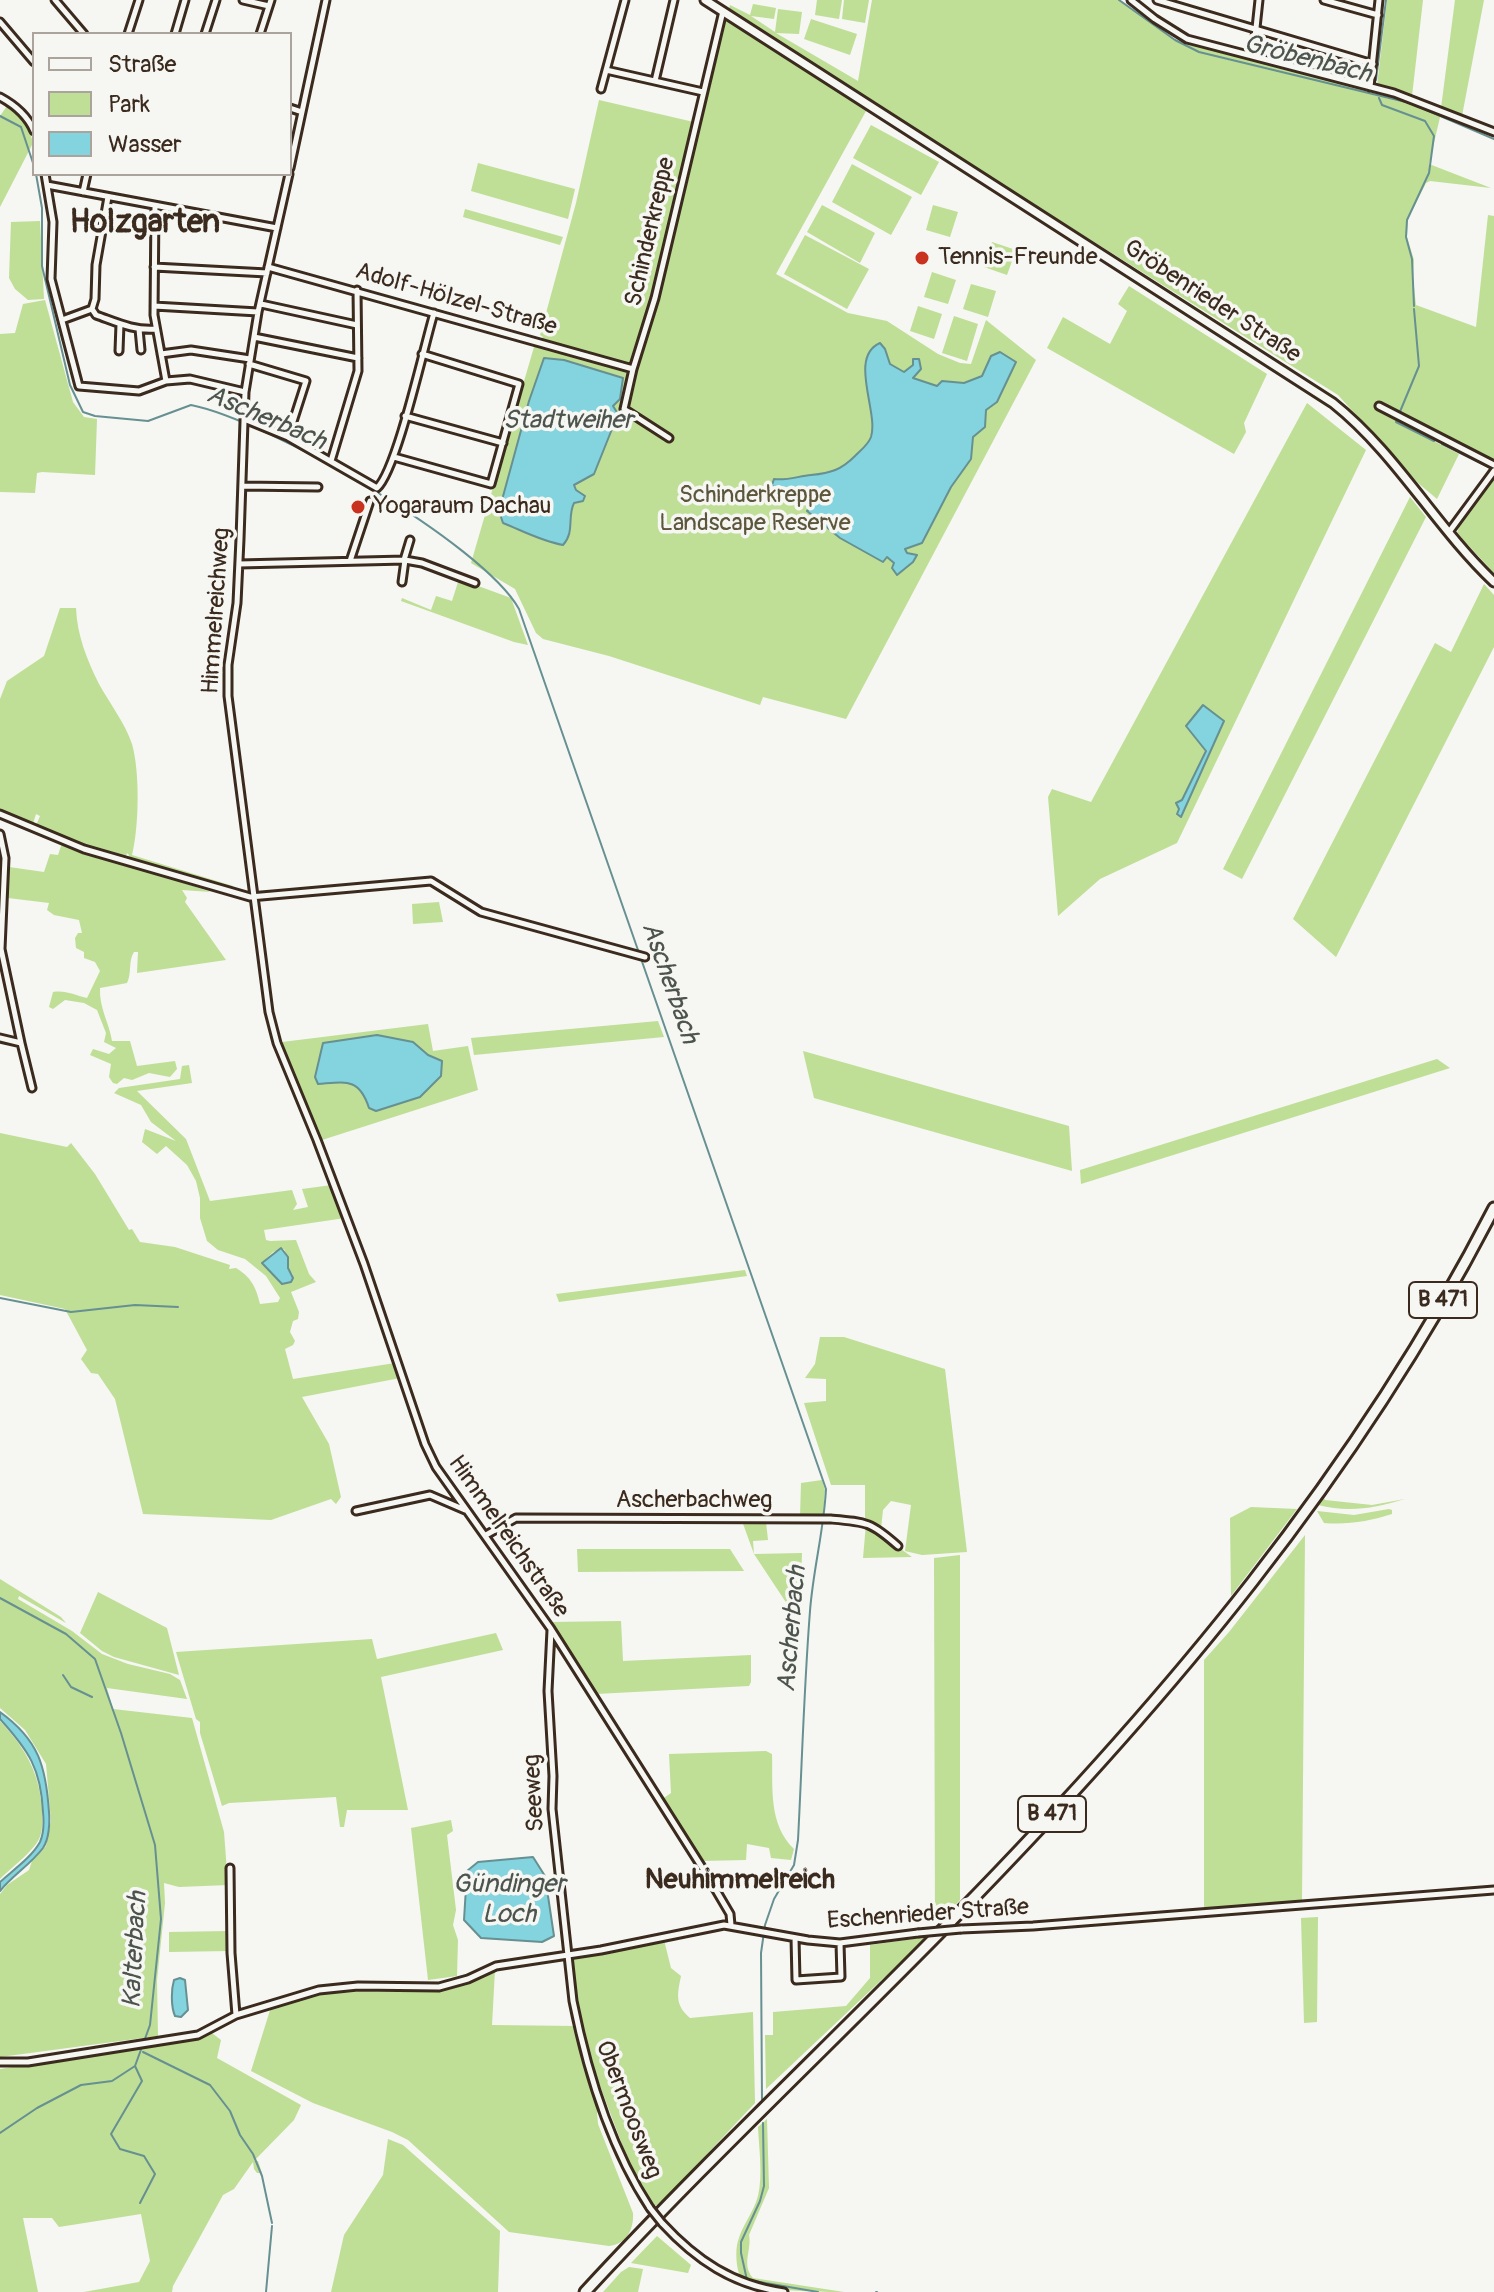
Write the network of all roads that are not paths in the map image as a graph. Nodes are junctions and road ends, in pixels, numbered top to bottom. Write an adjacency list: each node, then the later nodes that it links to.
1 (55, 0): 20 (street)
2 (139, 0): 21 (street)
3 (185, 0): 22 (street)
4 (216, 0): 23 (street)
5 (243, 0): 15 (street)
6 (326, 0): 35 (street, Himmelreichweg)
7 (625, 0): 28 (street)
8 (674, 0): 29 (street)
9 (705, 0): 16 (street, Gröbenrieder Straße)
10 (1131, 0): 25 (street)
11 (1157, 0): 19 (street)
12 (1259, 0): 19 (street)
13 (1324, 0): 17 (street)
14 (1379, 0): 17 (street)
15 (270, 3): 24 (street)
16 (723, 11): 32 (street, Schinderkreppe); 83 (street, Gröbenrieder Straße)
17 (1378, 15): 27 (street)
18 (0, 22): 26 (street)
19 (1256, 29): 25 (street); 27 (street)
20 (82, 32)
21 (129, 32)
22 (176, 32)
23 (206, 32)
24 (261, 32)
25 (1253, 56): 30 (street)
26 (32, 60)
27 (1373, 64): 30 (street)
28 (606, 70): 29 (street); 31 (street)
29 (655, 81): 32 (street)
30 (1370, 87): 37 (street)
31 (601, 89)
32 (703, 92): 67 (street, Schinderkreppe)
33 (0, 97): 36 (street)
34 (292, 109): 35 (street)
35 (302, 112): 38 (street, Himmelreichweg)
36 (32, 126)
37 (1494, 132)
38 (292, 157)
39 (45, 176): 42 (street)
40 (87, 176): 43 (street)
41 (288, 176): 46 (street, Himmelreichweg)
42 (47, 185): 43 (street); 55 (street)
43 (83, 192): 44 (street)
44 (108, 197): 45 (street); 52 (street)
45 (155, 206): 46 (street); 47 (street)
46 (277, 228): 48 (street, Himmelreichweg)
47 (154, 267): 48 (street, Adolf-Hölzel-Straße); 51 (street)
48 (268, 270): 49 (street, Adolf-Hölzel-Straße); 50 (street, Himmelreichweg)
49 (357, 290): 54 (street, Adolf-Hölzel-Straße); 57 (street)
50 (260, 303): 53 (street, Himmelreichweg); 57 (street)
51 (154, 306): 53 (street); 59 (street)
52 (92, 309): 55 (street); 56 (street)
53 (258, 312): 60 (street, Himmelreichweg)
54 (434, 313): 64 (street); 67 (street, Adolf-Hölzel-Straße)
55 (62, 320): 68 (street)
56 (120, 324): 58 (street); 62 (street)
57 (357, 325): 65 (street)
58 (139, 329): 59 (street); 61 (street)
59 (156, 329): 63 (street)
60 (254, 337): 65 (street); 66 (street, Himmelreichweg)
61 (141, 350)
62 (119, 351)
63 (161, 354): 66 (street); 68 (street)
64 (422, 354): 71 (street); 75 (street)
65 (358, 358): 77 (street)
66 (250, 361): 69 (street, Himmelreichweg); 73 (street)
67 (633, 369): 74 (street, Schinderkreppe)
68 (166, 381): 69 (street)
69 (245, 392): 72 (street, Himmelreichweg)
70 (1379, 406): 78 (street)
71 (405, 416): 75 (street); 76 (street)
72 (244, 423): 73 (street); 80 (street, Himmelreichweg)
73 (288, 437): 77 (street)
74 (669, 438)
75 (503, 443): 76 (street)
76 (394, 457): 77 (street)
77 (331, 461)
78 (1494, 465)
79 (1494, 471): 83 (street)
80 (242, 486): 81 (street); 87 (street, Himmelreichweg)
81 (318, 487)
82 (370, 501): 86 (street)
83 (1449, 532): 89 (street, Gröbenrieder Straße)
84 (410, 540): 85 (street)
85 (405, 560): 86 (street); 88 (street); 90 (street)
86 (350, 561): 87 (street)
87 (239, 564): 93 (street, Himmelreichweg)
88 (402, 582)
89 (1494, 582)
90 (475, 583)
91 (0, 814): 93 (street)
92 (0, 834): 96 (street)
93 (253, 896): 94 (street); 98 (street, Himmelreichweg)
94 (642, 957)
95 (0, 1038): 96 (street)
96 (21, 1043): 97 (street)
97 (32, 1088)
98 (317, 1140): 100 (street, Himmelreichstraße)
99 (1494, 1208): 113 (highway, B 471)
100 (466, 1510): 101 (street); 102 (street, Himmelreichstraße)
101 (356, 1511)
102 (486, 1535): 103 (street, Ascherbachweg); 104 (street, Himmelreichstraße)
103 (898, 1546)
104 (551, 1629): 107 (street, Himmelreichstraße); 110 (street, Seeweg)
105 (230, 1868): 111 (street)
106 (1494, 1890): 109 (street, Eschenrieder Straße, bridge)
107 (731, 1925): 108 (street, Eschenrieder Straße); 110 (street, Eschenrieder Straße)
108 (795, 1938): 109 (street, Eschenrieder Straße); 109 (street)
109 (840, 1943)
110 (567, 1955): 111 (street, Eschenrieder Straße); 114 (street, Obermoosweg, bridge)
111 (236, 2015): 112 (street, Eschenrieder Straße)
112 (0, 2062)
113 (585, 2292)
114 (784, 2292)

